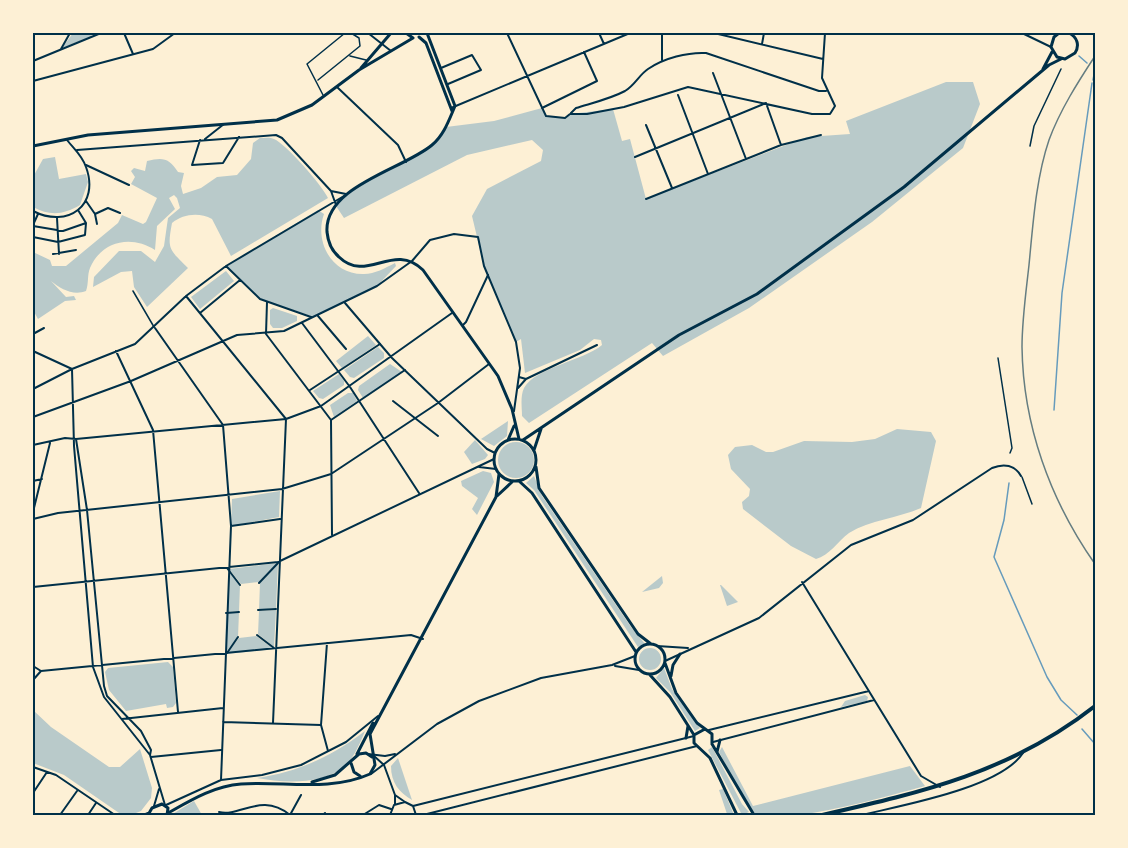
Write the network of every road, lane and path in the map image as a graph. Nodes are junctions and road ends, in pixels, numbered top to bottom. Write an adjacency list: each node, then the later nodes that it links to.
1 (70, 33): 31 (street)
2 (88, 33): 23 (street)
3 (101, 33): 23 (street)
4 (124, 33): 35 (street)
5 (175, 33): 35 (street)
6 (345, 33): 48 (lane)
7 (351, 33): 36 (lane)
8 (368, 33): 27 (street)
9 (391, 33): 27 (street)
10 (406, 33): 25 (street)
11 (426, 33): 24 (street); 42 (street)
12 (507, 33): 47 (street)
13 (599, 33): 28 (street)
14 (630, 33): 28 (street)
15 (662, 33): 41 (street)
16 (714, 33): 29 (street)
17 (764, 33): 29 (street)
18 (825, 33): 37 (street)
19 (1022, 33): 30 (street)
20 (1059, 33): 30 (street)
21 (1070, 33): 26 (street)
22 (1079, 33): 26 (street)
23 (94, 36): 31 (street)
24 (419, 37): 25 (street); 58 (street)
25 (413, 38): 32 (street)
26 (1075, 38): 38 (street)
27 (382, 43): 32 (street); 39 (street)
28 (604, 44): 33 (street)
29 (762, 44): 37 (street)
30 (1051, 45): 34 (street)
31 (60, 51): 40 (street)
32 (391, 51): 44 (street)
33 (584, 52): 47 (street); 57 (street)
34 (1052, 52): 38 (street); 45 (street)
35 (133, 54): 49 (street)
36 (350, 56): 39 (lane); 48 (lane)
37 (823, 59): 52 (street)
38 (1061, 59): 45 (street)
39 (367, 60): 44 (street)
40 (33, 61)
41 (662, 62): 52 (street); 59 (street)
42 (441, 69): 50 (street); 50 (street)
43 (1061, 69): 71 (lane)
44 (359, 70): 51 (street)
45 (1041, 72): 152 (street)
46 (714, 73): 53 (street)
47 (527, 76): 57 (street); 58 (street)
48 (318, 80): 55 (lane)
49 (33, 81)
50 (448, 84): 58 (street)
51 (336, 86): 55 (street); 76 (street)
52 (826, 91): 56 (street)
53 (720, 92): 56 (street); 59 (street); 60 (street)
54 (678, 95): 63 (street)
55 (323, 96): 61 (street)
56 (766, 103): 60 (street); 69 (street)
57 (542, 108): 59 (street)
58 (453, 110): 76 (street)
59 (570, 114)
60 (730, 117): 63 (street); 75 (street)
61 (225, 123): 66 (street); 67 (street)
62 (646, 125): 72 (street)
63 (693, 133): 72 (street); 78 (street)
64 (821, 135): 69 (street)
65 (239, 137): 67 (street); 68 (street); 81 (street)
66 (65, 138): 70 (street); 73 (street)
67 (205, 139): 68 (street)
68 (200, 140): 73 (street)
69 (781, 145): 75 (street)
70 (33, 146)
71 (1030, 146)
72 (655, 149): 74 (street); 80 (street)
73 (78, 150): 77 (street)
74 (635, 157)
75 (746, 159): 78 (street)
76 (406, 162): 82 (street)
77 (86, 165): 79 (street); 85 (street)
78 (708, 174): 80 (street)
79 (129, 185)
80 (672, 188): 83 (street)
81 (331, 190): 82 (street); 84 (street)
82 (348, 194): 84 (street); 86 (street)
83 (646, 199)
84 (335, 200): 86 (street); 103 (street)
85 (86, 201): 87 (street); 91 (street)
86 (336, 205): 102 (street)
87 (78, 210): 92 (street); 93 (street)
88 (33, 211): 90 (street)
89 (120, 213): 91 (street)
90 (38, 214): 92 (street); 95 (street)
91 (95, 214): 94 (street)
92 (57, 218): 96 (street)
93 (86, 223): 96 (street); 98 (street)
94 (97, 224)
95 (33, 226): 96 (street)
96 (58, 231): 98 (street)
97 (33, 237): 98 (street)
98 (58, 242): 101 (street)
99 (76, 250): 101 (street)
100 (53, 254): 101 (street)
101 (59, 254)
102 (412, 261): 104 (street); 109 (street); 110 (street)
103 (226, 266): 105 (street); 107 (street)
104 (488, 275): 115 (street); 133 (street)
105 (240, 280): 108 (street); 111 (street)
106 (133, 291): 117 (lane)
107 (186, 296): 111 (street); 117 (street)
108 (267, 302): 113 (street); 119 (street)
109 (344, 302): 112 (street); 121 (street)
110 (454, 312): 115 (street); 126 (street)
111 (200, 313): 120 (street)
112 (318, 316): 113 (street); 123 (street)
113 (314, 318): 114 (street)
114 (302, 323): 119 (street); 132 (street)
115 (463, 325): 129 (street)
116 (44, 328): 118 (street)
117 (155, 328): 125 (street); 128 (street)
118 (33, 334)
119 (266, 334): 120 (street); 139 (street)
120 (223, 340): 128 (street); 148 (street)
121 (380, 344): 126 (street); 132 (street)
122 (597, 345): 134 (street)
123 (346, 349)
124 (33, 351): 130 (street)
125 (116, 351): 130 (street); 135 (street)
126 (392, 358): 131 (street); 136 (street)
127 (998, 358): 163 (lane)
128 (177, 360): 135 (street); 150 (street)
129 (490, 364): 143 (street); 146 (street)
130 (72, 369): 138 (street); 142 (street)
131 (405, 370): 141 (street); 143 (street)
132 (339, 372): 136 (street); 139 (street)
133 (519, 377): 134 (street); 137 (street)
134 (526, 379): 137 (street)
135 (131, 381): 142 (street); 153 (street)
136 (350, 387): 141 (street); 144 (street)
137 (518, 388): 146 (street)
138 (33, 389)
139 (310, 390): 144 (street)
140 (393, 401): 147 (street)
141 (360, 402): 149 (street); 156 (street)
142 (71, 403): 145 (street); 155 (street)
143 (438, 403): 147 (street); 162 (street)
144 (321, 406): 148 (street); 149 (street)
145 (33, 417)
146 (513, 417): 151 (street)
147 (416, 418): 154 (street); 156 (street)
148 (286, 419): 150 (street); 175 (street)
149 (331, 420): 168 (street)
150 (223, 425): 153 (street); 177 (street)
151 (514, 426): 157 (street); 158 (street)
152 (541, 427): 158 (street); 161 (street)
153 (153, 430): 155 (street); 179 (street)
154 (438, 436)
155 (76, 439): 159 (street); 181 (street); 182 (street)
156 (384, 440): 168 (street); 176 (street)
157 (508, 440): 158 (street); 162 (street)
158 (521, 440): 161 (street)
159 (50, 443): 160 (street); 171 (street)
160 (33, 445)
161 (534, 450): 166 (street)
162 (495, 453): 164 (street)
163 (1010, 453)
164 (494, 459): 165 (street); 167 (street)
165 (479, 467): 167 (street); 176 (street)
166 (536, 467): 174 (street); 205 (street)
167 (496, 469): 169 (street)
168 (331, 474): 175 (street); 187 (street)
169 (499, 474): 173 (street); 178 (street)
170 (1022, 476): 180 (lane); 193 (street)
171 (42, 479): 172 (street); 183 (street)
172 (33, 481)
173 (512, 481): 174 (street); 178 (street)
174 (519, 481): 209 (street)
175 (282, 489): 177 (street); 185 (street)
176 (419, 493): 187 (street)
177 (230, 495): 179 (street); 186 (street)
178 (496, 497): 203 (street)
179 (160, 502): 181 (street); 190 (street)
180 (1032, 504)
181 (87, 510): 182 (street); 191 (street)
182 (79, 511): 184 (street); 192 (street)
183 (33, 512)
184 (33, 519)
185 (280, 519): 186 (street); 188 (street)
186 (231, 526): 189 (street)
187 (333, 535): 188 (street)
188 (278, 562): 189 (street); 194 (street); 197 (street)
189 (227, 568): 190 (street); 195 (street); 199 (street)
190 (166, 574): 191 (street); 212 (street)
191 (94, 581): 192 (street); 216 (street)
192 (86, 582): 196 (street); 217 (street)
193 (802, 582): 207 (street); 223 (street)
194 (259, 583)
195 (240, 585)
196 (33, 587)
197 (276, 609): 198 (street); 208 (street)
198 (258, 610)
199 (226, 612): 200 (street); 211 (street)
200 (239, 612)
201 (257, 635): 208 (street)
202 (238, 637): 211 (street)
203 (423, 639): 204 (street); 228 (street)
204 (327, 643): 208 (street); 233 (street)
205 (651, 644): 206 (street); 209 (street)
206 (657, 645): 207 (street); 213 (street)
207 (690, 648): 210 (street)
208 (275, 649): 211 (street); 232 (street)
209 (635, 654): 214 (street); 218 (street)
210 (680, 654): 213 (street); 222 (street)
211 (225, 655): 212 (street); 226 (street)
212 (174, 660): 216 (street); 227 (street)
213 (665, 662): 220 (street); 222 (street)
214 (612, 665): 218 (street); 245 (street)
215 (33, 666): 219 (street)
216 (101, 666): 217 (street); 229 (street)
217 (93, 667): 219 (street); 230 (street)
218 (639, 670): 220 (street)
219 (41, 671): 221 (street)
220 (650, 675): 234 (street)
221 (33, 680)
222 (671, 681): 235 (street)
223 (869, 692): 224 (street); 235 (street)
224 (874, 700): 238 (street); 267 (street)
225 (1095, 706): 246 (main road)
226 (223, 708): 227 (street); 231 (street)
227 (178, 712): 229 (street)
228 (378, 716): 243 (street); 247 (street); 249 (street)
229 (127, 717): 230 (street); 250 (street)
230 (122, 719): 250 (street)
231 (223, 722): 232 (street); 242 (street)
232 (273, 723): 233 (street)
233 (321, 724): 243 (street)
234 (688, 725): 236 (street); 237 (street)
235 (707, 730): 236 (street); 239 (street)
236 (694, 735): 237 (street); 240 (street)
237 (686, 738): 277 (street)
238 (720, 740): 239 (street); 248 (street)
239 (712, 742): 241 (street); 248 (street)
240 (697, 746): 241 (street); 290 (street)
241 (703, 749): 291 (street)
242 (221, 750): 250 (street); 262 (street)
243 (329, 752): 263 (street)
244 (366, 753): 247 (street); 249 (street); 252 (street)
245 (398, 753): 247 (street); 254 (street)
246 (1023, 753): 253 (main road); 258 (street)
247 (372, 754): 252 (street); 254 (street)
248 (718, 754): 292 (street)
249 (356, 755): 251 (street)
250 (150, 756): 266 (street)
251 (351, 762): 261 (street); 265 (street)
252 (374, 762): 259 (street)
253 (997, 764): 258 (street); 267 (main road)
254 (384, 765): 256 (street); 260 (street)
255 (33, 767): 257 (street)
256 (379, 768): 259 (street); 260 (street)
257 (47, 772): 268 (street); 269 (street)
258 (1002, 773): 294 (street)
259 (370, 774): 261 (street)
260 (387, 774): 271 (street)
261 (360, 776): 265 (street)
262 (221, 780): 263 (street); 274 (street)
263 (229, 780): 264 (street)
264 (242, 784): 265 (street); 281 (street)
265 (304, 784)
266 (159, 786): 274 (street); 276 (street)
267 (940, 787): 293 (main road)
268 (78, 790): 273 (street); 282 (street)
269 (33, 793)
270 (300, 795): 286 (street)
271 (395, 795): 272 (street); 275 (street)
272 (405, 802): 275 (street); 277 (street)
273 (96, 803): 283 (street); 284 (street)
274 (165, 805): 276 (street); 281 (street)
275 (394, 805): 278 (street)
276 (154, 806): 280 (street)
277 (413, 806): 289 (street)
278 (392, 809): 287 (street); 288 (street)
279 (219, 812): 286 (street)
280 (148, 814): 285 (street)
281 (168, 814)
282 (60, 815)
283 (88, 815)
284 (115, 815)
285 (143, 815)
286 (290, 815)
287 (363, 815)
288 (390, 815)
289 (416, 815)
290 (423, 815)
291 (737, 815)
292 (754, 815)
293 (822, 815)
294 (862, 815)

